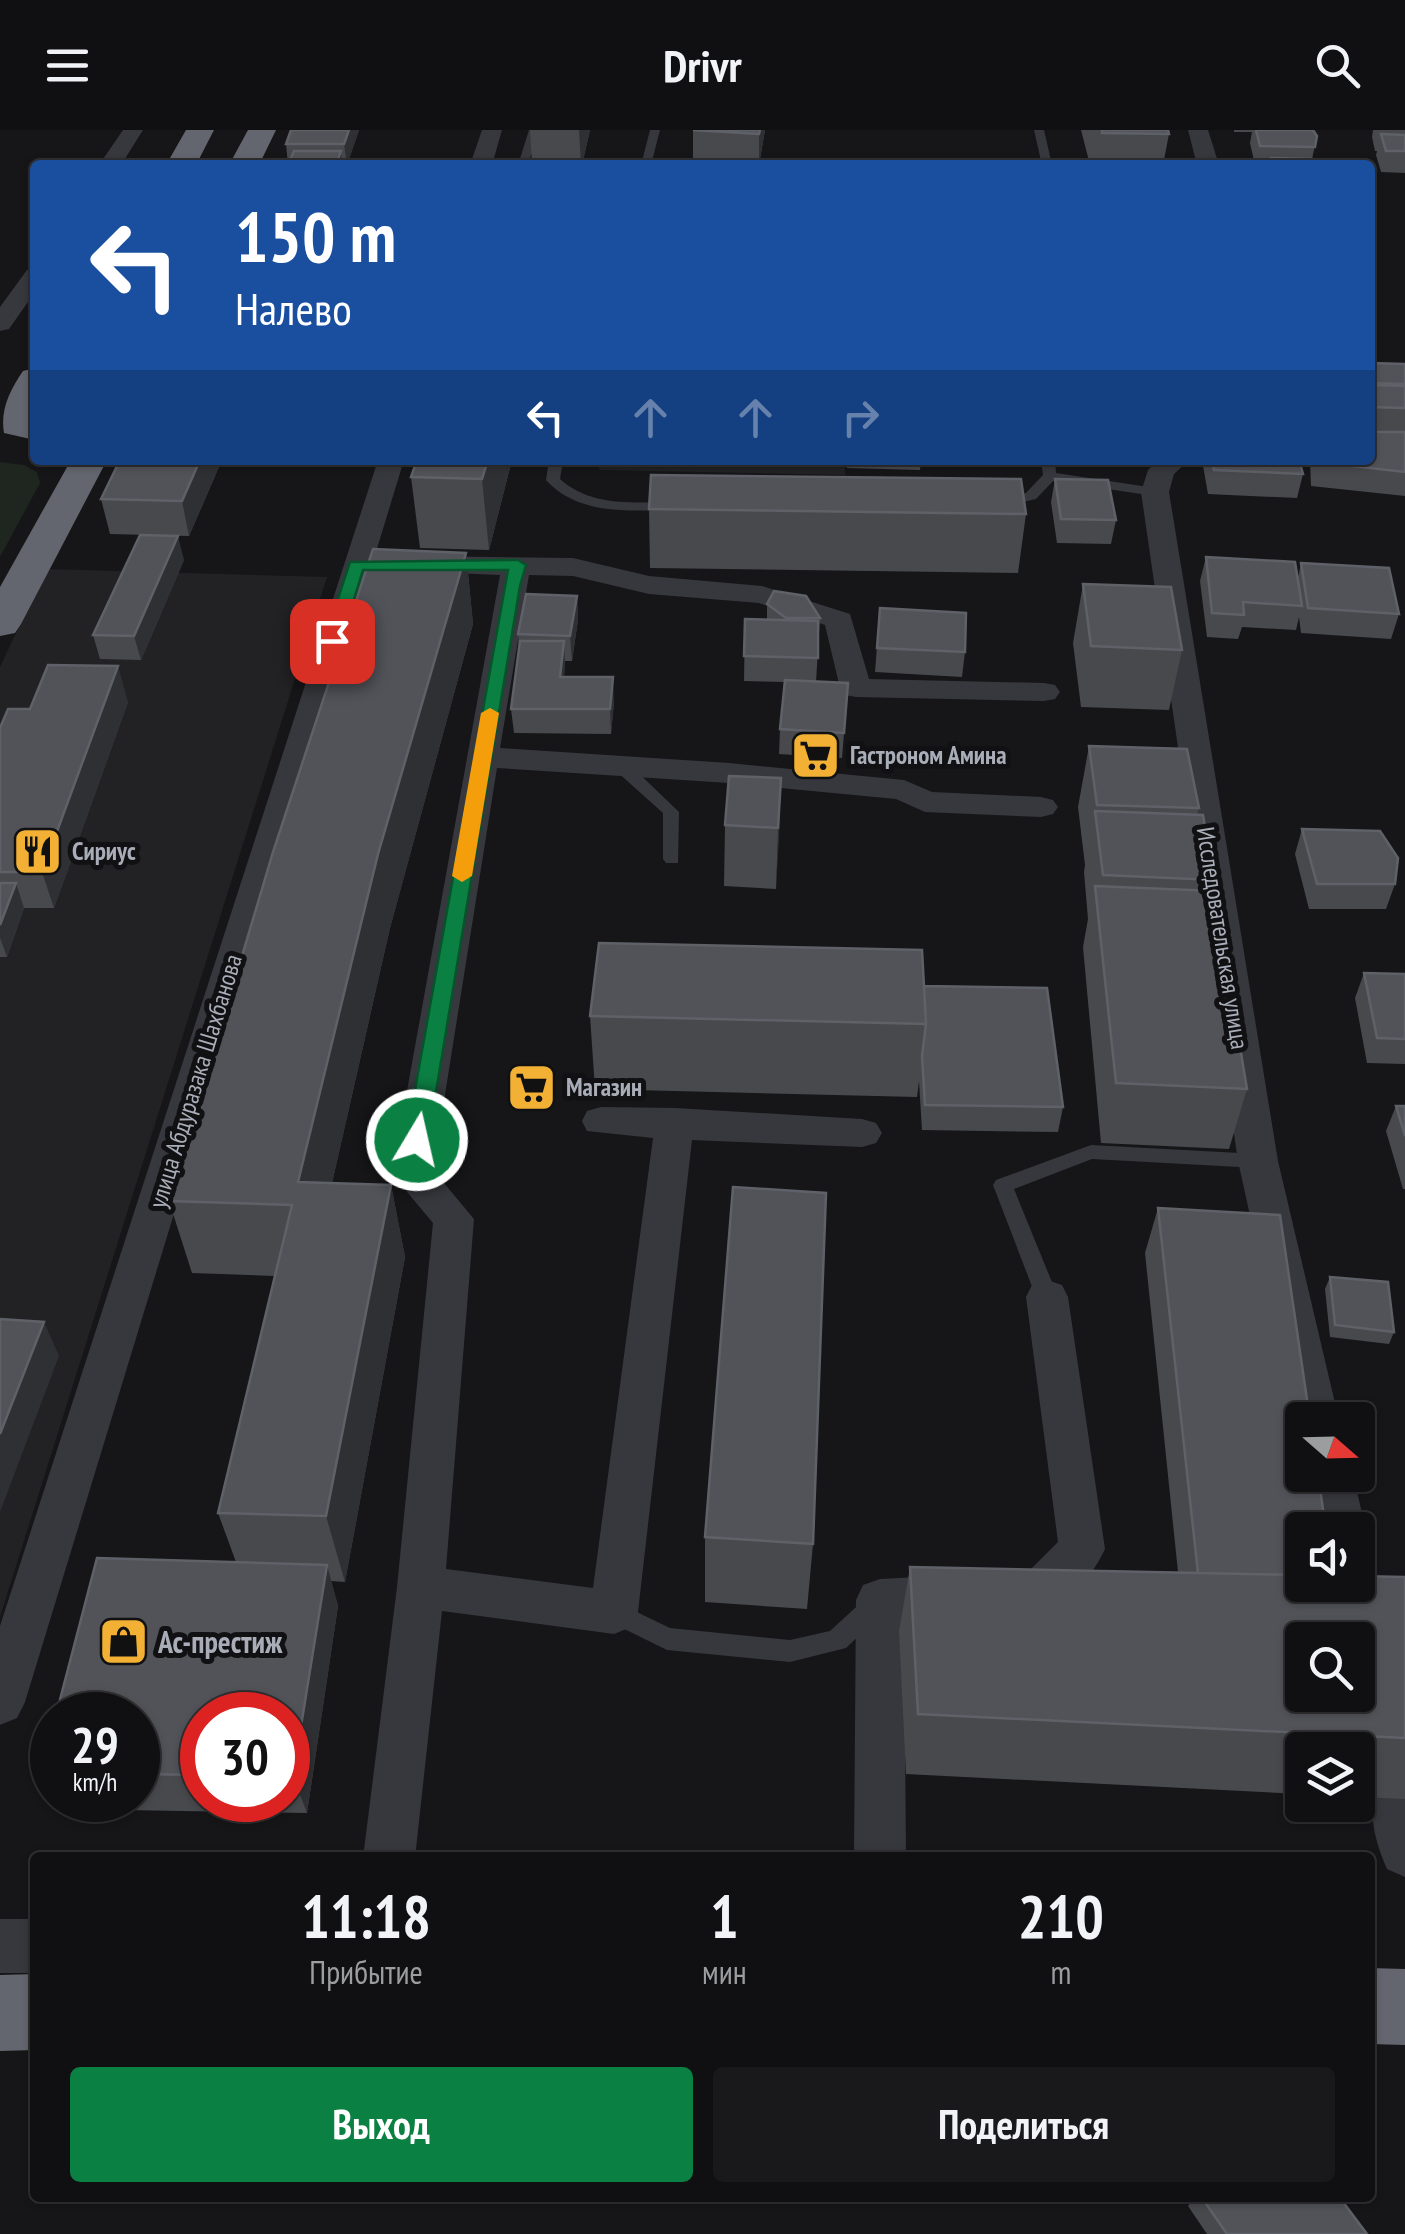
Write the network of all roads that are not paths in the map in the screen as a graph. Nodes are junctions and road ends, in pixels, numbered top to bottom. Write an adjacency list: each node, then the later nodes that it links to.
1 (133, 130): 9 (street)
2 (200, 130): 10 (highway)
3 (262, 130): 11 (highway)
4 (492, 130): 12 (street)
5 (534, 130): 13 (lane)
6 (655, 130): 14 (lane)
7 (1038, 130): 15 (lane)
8 (1198, 130): 16 (street)
9 (113, 160)
10 (184, 160)
11 (247, 160)
12 (483, 160)
13 (525, 160)
14 (647, 160)
15 (1045, 160)
16 (1207, 160)
17 (30, 283): 18 (street)
18 (0, 324)
19 (30, 381): 21 (highway)
20 (30, 385): 22 (highway)
21 (0, 407)
22 (30, 428)
23 (0, 448): 24 (highway)
24 (30, 449)
25 (389, 465): 34 (street, улица Абдуразака Шахбанова)
26 (555, 465): 31 (lane)
27 (1169, 465): 30 (street)
28 (1049, 468): 30 (lane); 32 (lane)
29 (77, 469): 35 (highway)
30 (1155, 492): 44 (street, Исследовательская улица)
31 (698, 506)
32 (993, 508)
33 (518, 565): 34 (street); 36 (street); 37 (street)
34 (356, 566): 50 (street, улица Абдуразака Шахбанова)
35 (0, 624)
36 (1044, 692)
37 (483, 757): 38 (street); 47 (street)
38 (621, 766): 39 (street); 40 (lane)
39 (1041, 807)
40 (672, 859)
41 (601, 1122): 42 (street)
42 (676, 1122): 43 (street); 49 (street)
43 (862, 1133)
44 (1258, 1160): 45 (lane); 46 (street, Исследовательская улица)
45 (1047, 1296): 48 (street)
46 (1313, 1402)
47 (421, 1587): 49 (street); 53 (street)
48 (880, 1600): 49 (lane); 54 (street)
49 (614, 1612)
50 (0, 1702)
51 (1396, 1798): 52 (street)
52 (1405, 1851)
53 (390, 1852)
54 (880, 1852)
55 (0, 1946): 56 (street)
56 (30, 1946)
57 (1375, 1976): 58 (street)
58 (1405, 1977)
59 (1375, 2006): 60 (highway)
60 (1405, 2008)
61 (30, 2012): 62 (highway)
62 (0, 2014)

